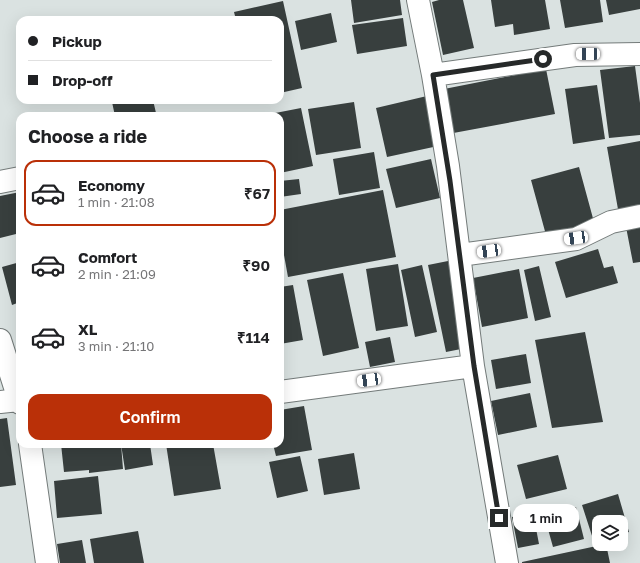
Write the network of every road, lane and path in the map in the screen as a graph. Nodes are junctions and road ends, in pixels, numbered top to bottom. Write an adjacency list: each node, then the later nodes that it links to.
1 (418, 0): 4 (street)
2 (640, 54): 3 (street); 4 (street)
3 (640, 57)
4 (433, 75): 8 (street)
5 (16, 179): 6 (street)
6 (0, 182)
7 (640, 216): 8 (street)
8 (460, 256): 10 (street)
9 (0, 340): 12 (street)
10 (474, 366): 11 (street); 15 (street)
11 (284, 391)
12 (13, 402)
13 (31, 448): 14 (street)
14 (47, 563)
15 (506, 563)

